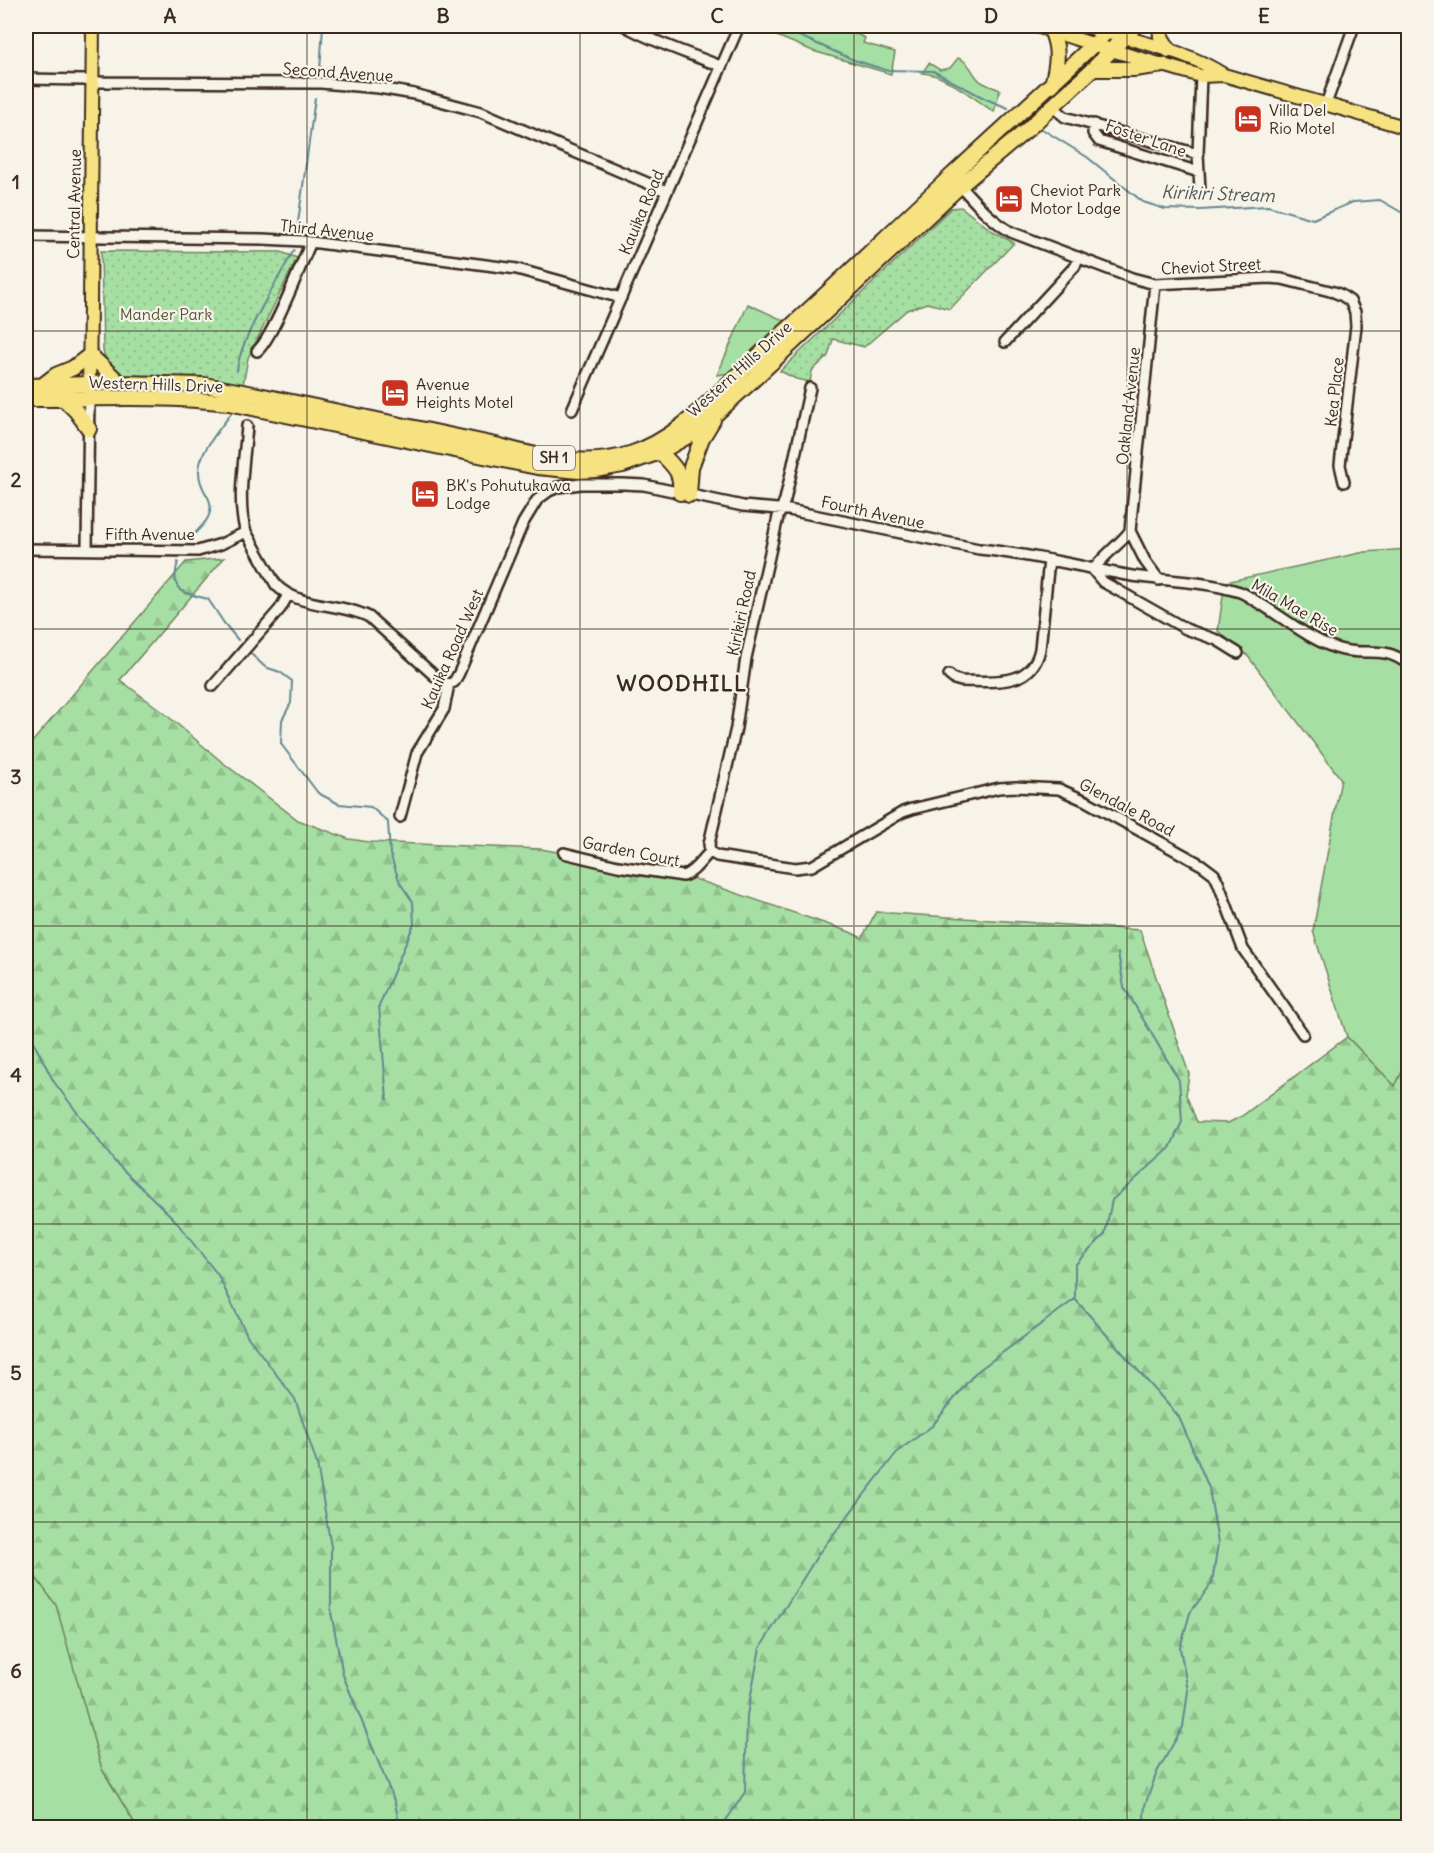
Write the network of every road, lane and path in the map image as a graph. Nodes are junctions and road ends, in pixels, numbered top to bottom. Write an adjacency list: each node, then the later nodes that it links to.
1 (93, 26): 21 (main road, Central Avenue)
2 (625, 26): 16 (street)
3 (1036, 26): 10 (main road)
4 (1085, 26): 9 (main road)
5 (1136, 26): 11 (highway, SH 1)
6 (1160, 26): 14 (highway)
7 (1354, 26): 23 (street)
8 (738, 27): 16 (street, Kauika Road)
9 (1109, 29): 11 (main road); 12 (highway, Western Hills Drive / SH 1)
10 (1051, 30): 12 (main road); 22 (highway)
11 (1123, 38): 13 (highway, Western Hills Drive / SH 1); 14 (main road)
12 (1094, 44): 13 (main road); 22 (highway, Western Hills Drive / SH 1)
13 (1111, 50): 15 (main road); 17 (highway, Western Hills Drive / SH 1)
14 (1169, 50): 18 (main road)
15 (1163, 65): 17 (highway); 19 (main road)
16 (720, 66): 31 (street, Kauika Road)
17 (1093, 69): 24 (highway, Western Hills Drive / SH 1)
18 (1224, 75): 19 (main road); 23 (main road)
19 (1201, 76): 27 (street)
20 (26, 79): 21 (street, Second Avenue)
21 (92, 81): 31 (street, Second Avenue); 33 (main road, Central Avenue)
22 (1052, 85): 29 (highway, Western Hills Drive / SH 1)
23 (1326, 104): 26 (main road)
24 (1052, 106): 25 (street, Foster Lane); 29 (highway, Western Hills Drive / SH 1)
25 (1094, 124): 27 (street, Foster Lane); 28 (street, Foster Lane)
26 (1408, 128)
27 (1198, 154): 28 (street)
28 (1199, 172): 30 (street)
29 (955, 181): 35 (street, Cheviot Street); 36 (highway, Western Hills Drive / SH 1)
30 (1200, 190)
31 (666, 191): 38 (street, Kauika Road)
32 (26, 236): 33 (street, Third Avenue)
33 (90, 236): 34 (street, Third Avenue); 42 (main road, Central Avenue)
34 (311, 242): 38 (street, Third Avenue); 41 (street)
35 (1078, 257): 37 (street, Cheviot Street); 40 (street)
36 (860, 271): 43 (highway, Western Hills Drive / SH 1); 51 (highway, Western Hills Drive / SH 1)
37 (1155, 284): 39 (street, Cheviot Street); 59 (street, Oakland Avenue)
38 (621, 298): 50 (street, Kauika Road)
39 (1353, 306): 55 (street, Kea Place)
40 (1005, 342)
41 (257, 351)
42 (90, 355): 43 (highway); 44 (highway); 47 (main road, Central Avenue)
43 (120, 384): 47 (highway, Western Hills Drive / SH 1)
44 (43, 385): 45 (highway, Western Hills Drive / SH 1); 47 (highway, Western Hills Drive / SH 1)
45 (26, 386)
46 (810, 388): 58 (street, Kirikiri Road)
47 (89, 391): 49 (highway, Western Hills Drive / SH 1); 53 (street, Fifth Avenue); 54 (highway, Western Hills Drive / SH 1)
48 (26, 399): 49 (highway, Western Hills Drive / SH 1)
49 (64, 399): 53 (highway)
50 (572, 410)
51 (717, 413): 54 (highway, Western Hills Drive / SH 1); 56 (highway)
52 (247, 426): 60 (street)
53 (89, 429): 62 (street, Fifth Avenue)
54 (660, 452): 56 (highway)
55 (1344, 482)
56 (685, 494): 57 (street, Fourth Avenue); 58 (street, Fourth Avenue)
57 (541, 496): 71 (street, Kauika Road West)
58 (780, 510): 63 (street, Fourth Avenue); 74 (street, Kirikiri Road)
59 (1130, 531): 64 (street); 65 (street)
60 (246, 532): 62 (street, Fifth Avenue); 67 (street)
61 (26, 549): 62 (street, Fifth Avenue)
62 (87, 549)
63 (1049, 560): 64 (street, Fourth Avenue); 70 (street)
64 (1093, 570): 65 (street, Fourth Avenue); 68 (street)
65 (1159, 580): 66 (street, Fourth Avenue)
66 (1200, 585): 69 (street, Mila Mae Rise)
67 (288, 595): 71 (street); 72 (street)
68 (1238, 653)
69 (1408, 664)
70 (949, 675)
71 (449, 684): 73 (street, Kauika Road West)
72 (213, 686)
73 (400, 817)
74 (710, 852): 75 (street, Garden Court); 76 (street, Glendale Road)
75 (564, 853)
76 (1303, 1034)

